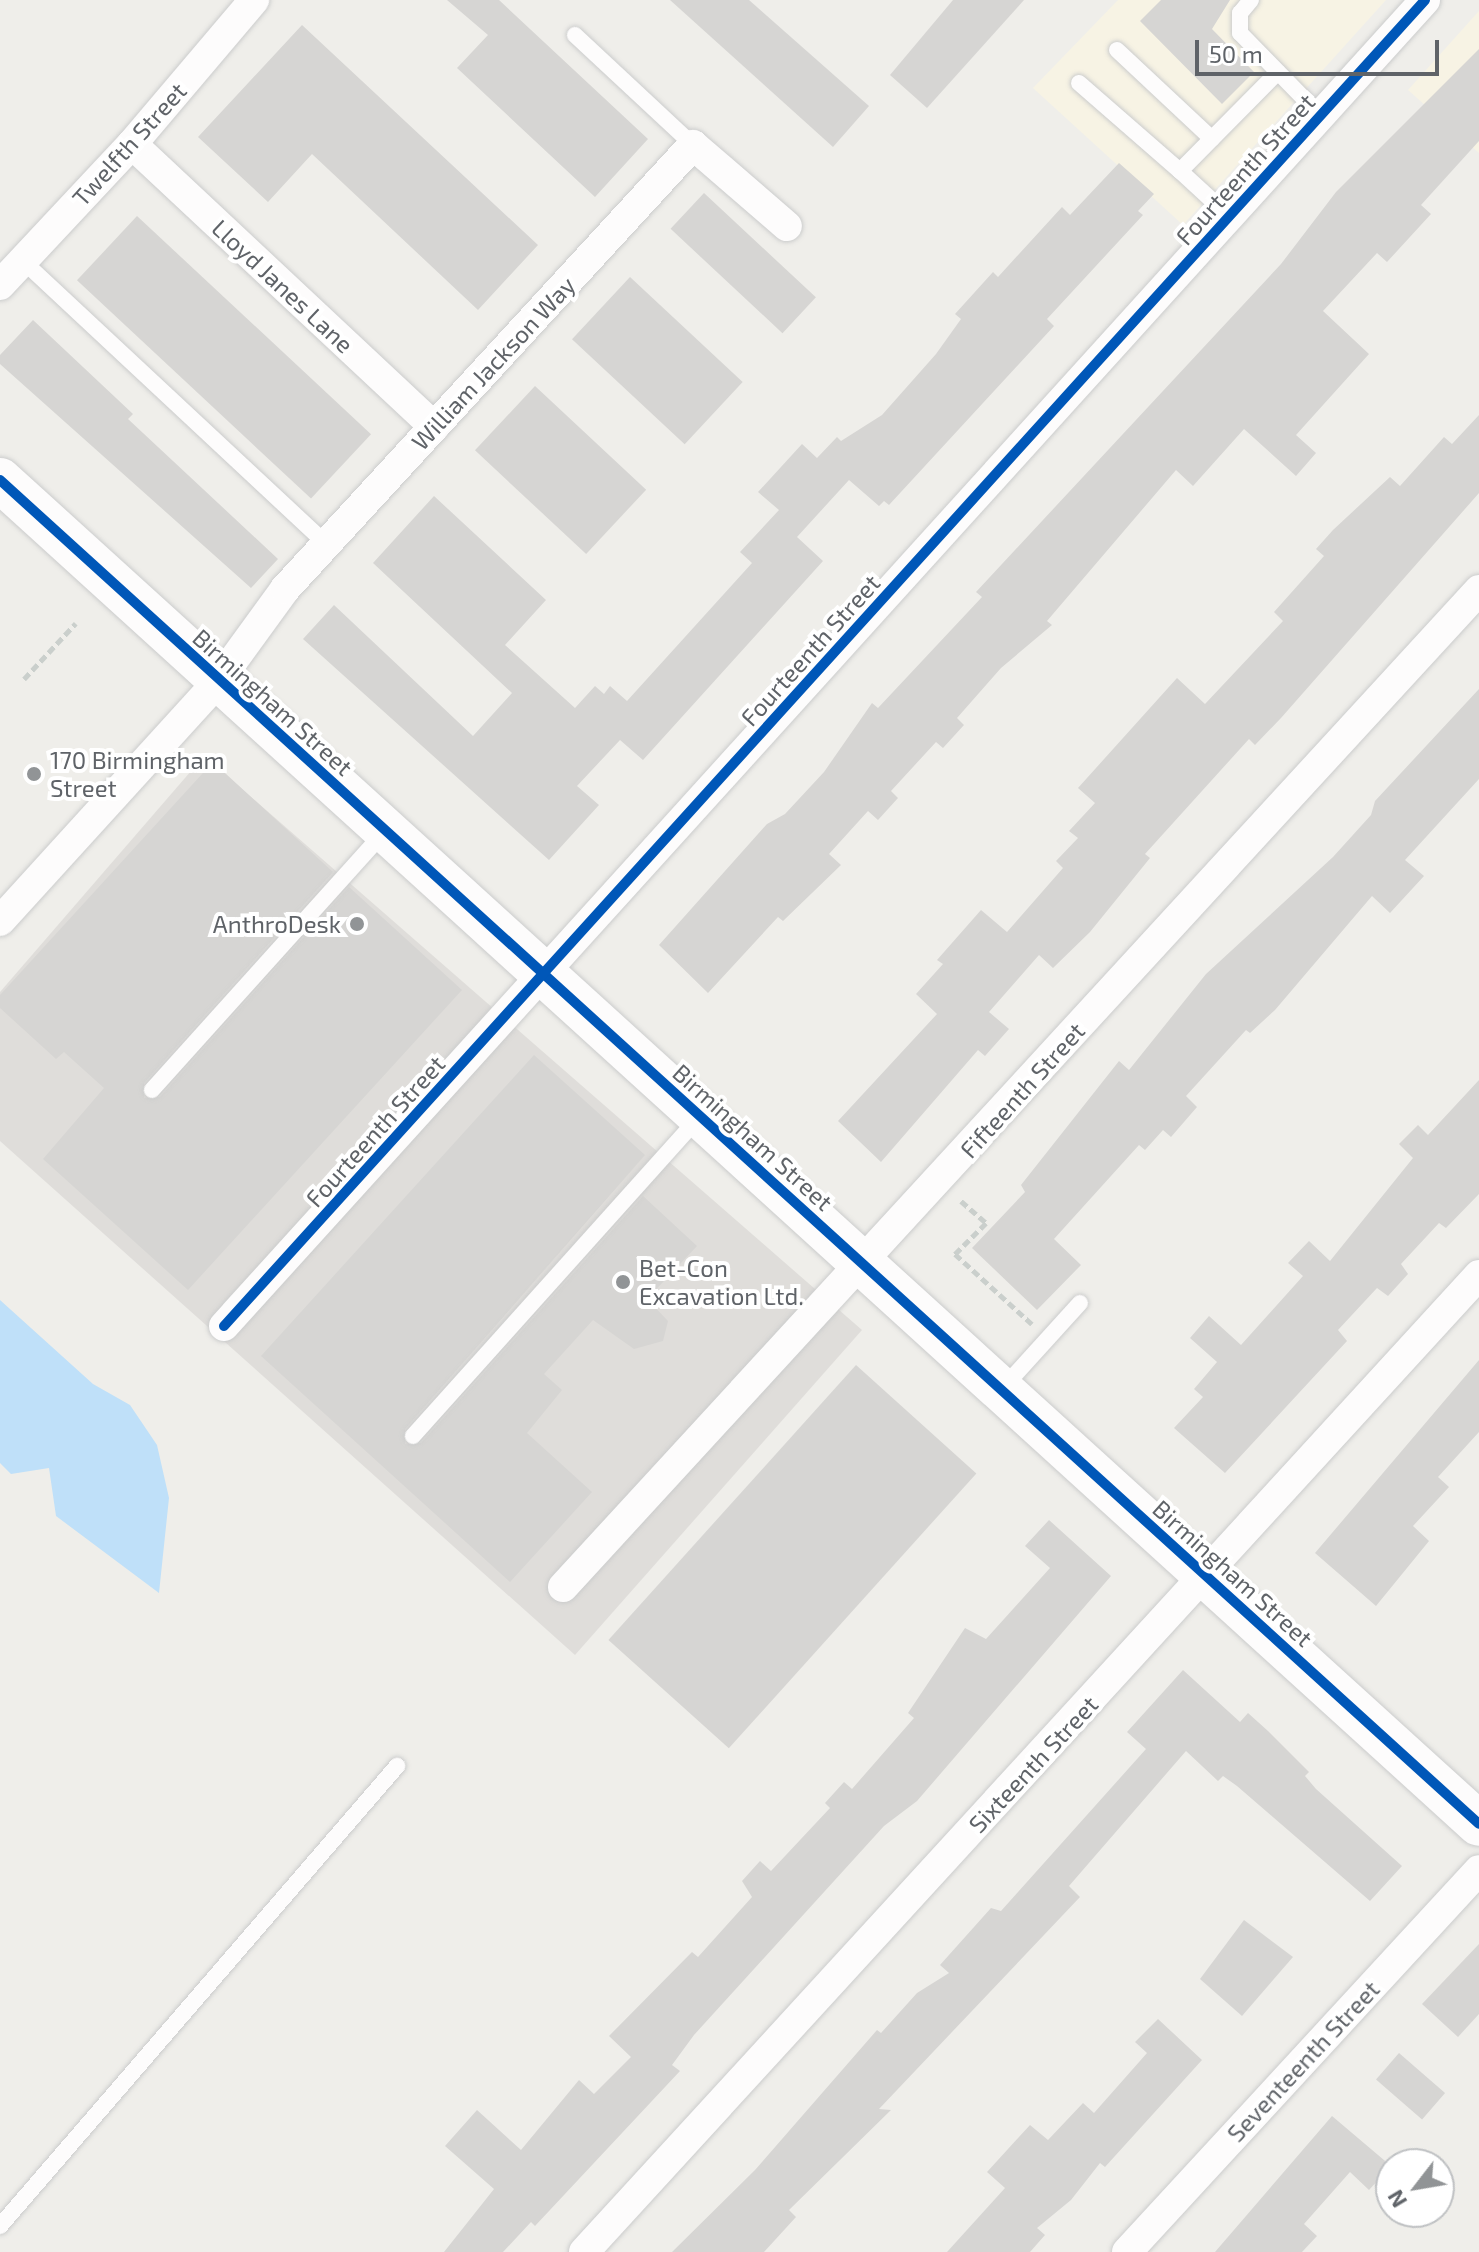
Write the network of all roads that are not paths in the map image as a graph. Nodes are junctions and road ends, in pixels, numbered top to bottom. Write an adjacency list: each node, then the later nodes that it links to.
1 (254, 0): 10 (street, Twelfth Street)
2 (1251, 0): 6 (lane)
3 (1425, 0): 8 (street, Fourteenth Street)
4 (575, 35): 11 (lane)
5 (1117, 50): 9 (lane)
6 (1278, 72): 8 (lane); 9 (lane)
7 (1079, 83): 12 (lane)
8 (1320, 115): 13 (street, Fourteenth Street)
9 (1212, 139): 12 (lane)
10 (132, 144): 15 (street, Twelfth Street); 17 (street, Lloyd Janes Lane)
11 (693, 145): 14 (street); 17 (street, William Jackson Way)
12 (1180, 171): 13 (lane)
13 (1229, 216): 24 (street, Fourteenth Street)
14 (787, 226)
15 (23, 261): 16 (street, Twelfth Street); 19 (lane)
16 (0, 285)
17 (434, 427): 19 (street, William Jackson Way)
18 (0, 480): 21 (street, Birmingham Street)
19 (326, 544): 21 (street, William Jackson Way)
20 (1479, 590): 27 (street, Fifteenth Street)
21 (219, 680): 22 (street, Birmingham Street); 23 (street, William Jackson Way)
22 (384, 832): 24 (street, Birmingham Street); 25 (lane)
23 (0, 921)
24 (544, 975): 26 (street, Birmingham Street); 30 (street, Fourteenth Street)
25 (152, 1090)
26 (700, 1115): 27 (street, Birmingham Street); 32 (lane)
27 (862, 1264): 31 (street, Birmingham Street); 34 (street, Fifteenth Street)
28 (1479, 1275): 33 (street, Sixteenth Street)
29 (1080, 1303): 31 (lane)
30 (224, 1326)
31 (1001, 1390): 33 (street, Birmingham Street)
32 (413, 1436)
33 (1206, 1576): 36 (street, Birmingham Street); 39 (street, Sixteenth Street)
34 (563, 1587)
35 (397, 1766): 38 (lane)
36 (1479, 1824)
37 (1479, 1870): 40 (street, Seventeenth Street)
38 (0, 2226)
39 (584, 2252)
40 (1127, 2252)

